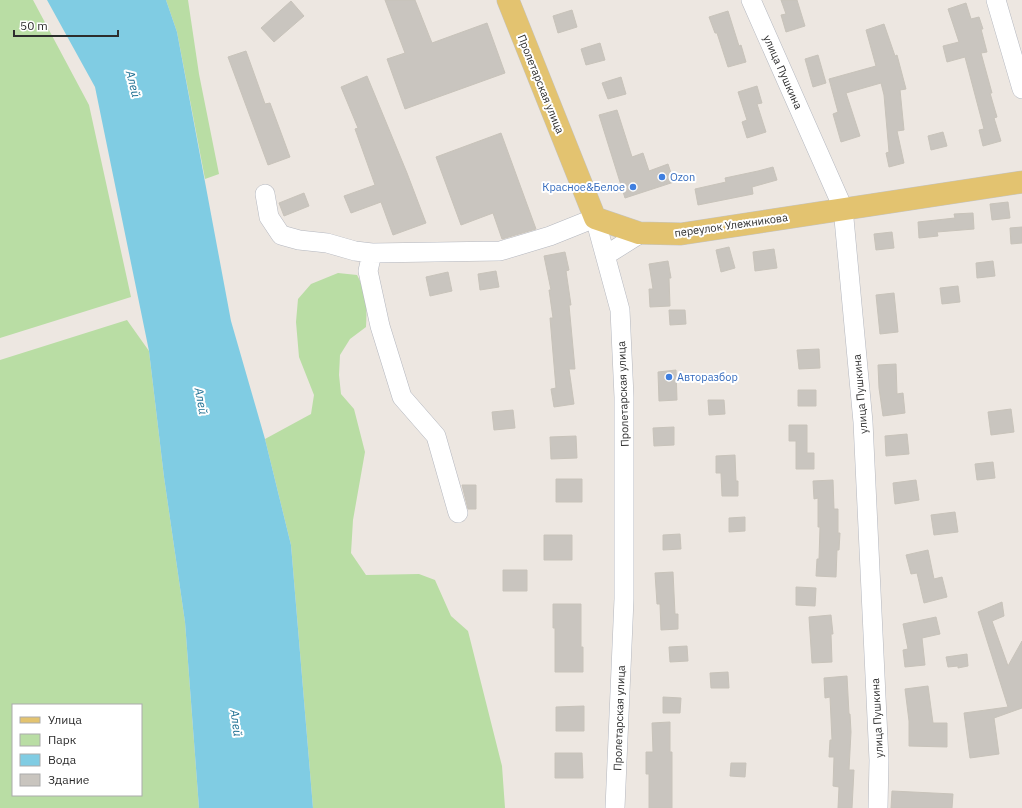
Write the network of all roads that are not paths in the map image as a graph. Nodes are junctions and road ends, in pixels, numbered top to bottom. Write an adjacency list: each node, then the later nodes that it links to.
1 (508, 0): 8 (main road, Пролетарская улица)
2 (751, 0): 7 (street, улица Пушкина)
3 (996, 0): 4 (street)
4 (1022, 89)
5 (1022, 182): 7 (main road, переулок Улежникова)
6 (265, 194): 10 (street)
7 (843, 208): 9 (main road, переулок Улежникова); 14 (street, улица Пушкина)
8 (595, 218): 9 (main road, переулок Улежникова); 10 (street); 11 (street, Пролетарская улица)
9 (641, 233): 11 (street)
10 (372, 253): 12 (street)
11 (606, 255): 13 (street, Пролетарская улица)
12 (458, 512)
13 (615, 808)
14 (878, 808)

